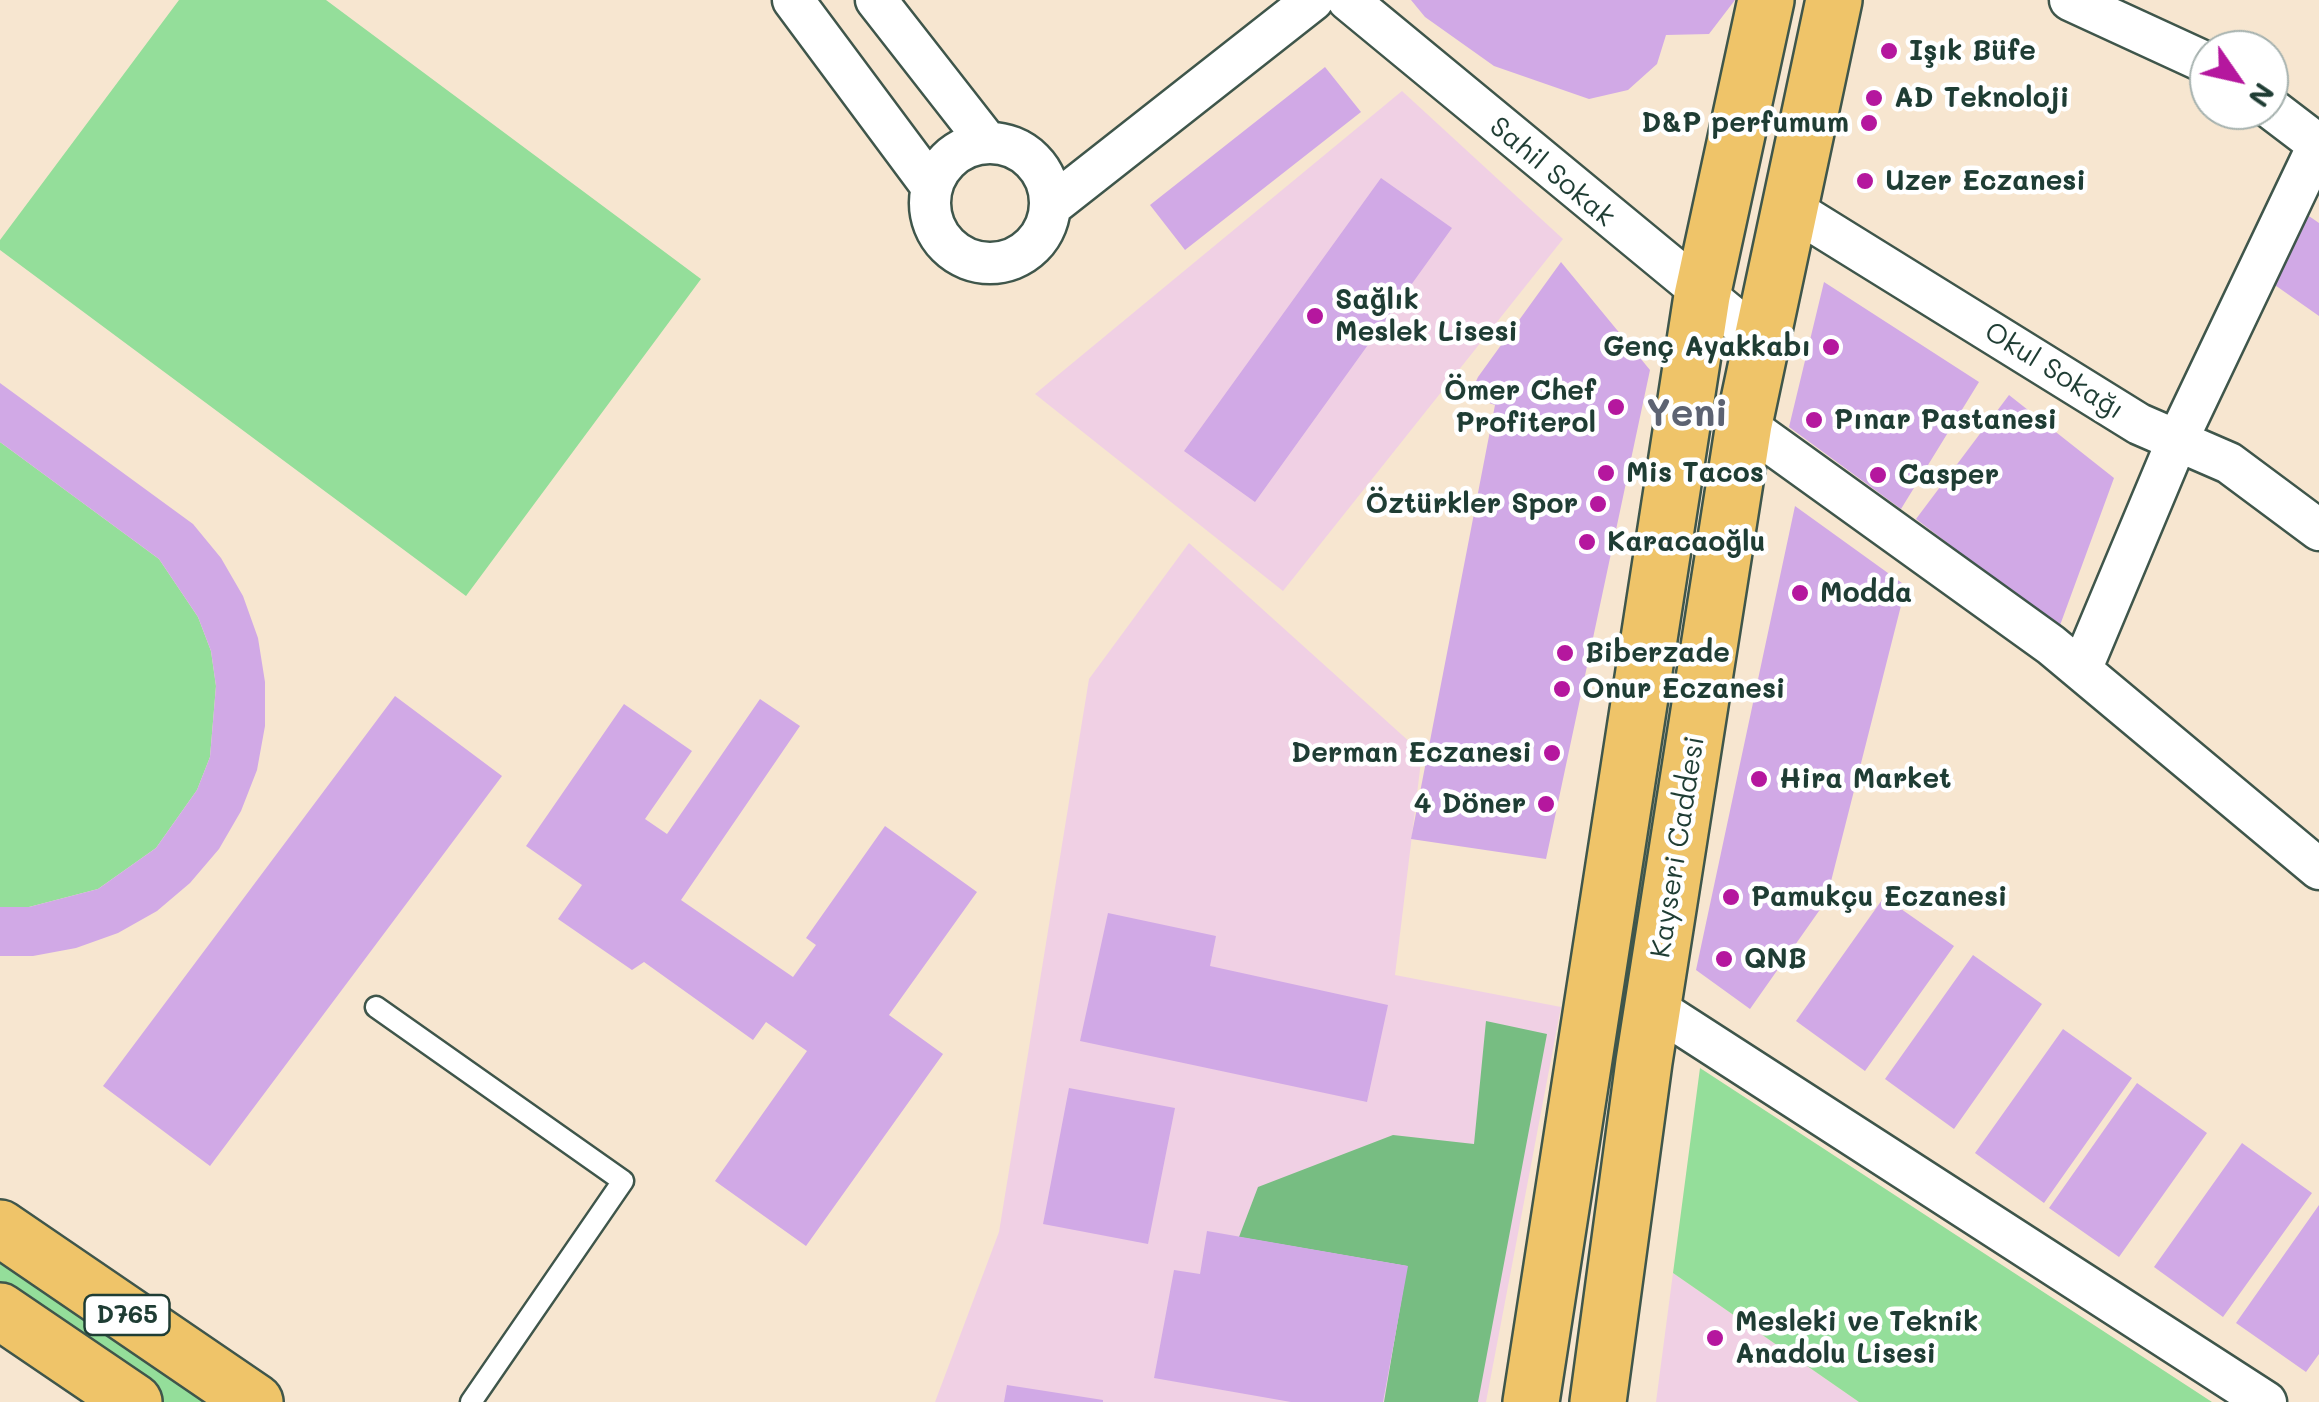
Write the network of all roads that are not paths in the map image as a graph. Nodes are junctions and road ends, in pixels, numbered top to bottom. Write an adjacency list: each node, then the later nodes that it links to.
1 (792, 0): 12 (street)
2 (876, 0): 10 (street)
3 (1313, 0): 13 (street)
4 (1348, 0): 15 (street, Sahil Sokak)
5 (1766, 0): 15 (main road)
6 (1834, 0): 14 (main road, Kayseri Caddesi)
7 (2070, 0): 8 (street)
8 (2189, 55)
9 (2289, 122): 11 (street)
10 (987, 142): 12 (street); 13 (street)
11 (2319, 144): 18 (street)
12 (932, 187): 13 (street)
13 (1051, 206)
14 (1789, 207): 16 (main road, Kayseri Caddesi); 18 (street, Okul Sokağı)
15 (1702, 296): 16 (street, Sahil Sokak); 29 (main road)
16 (1760, 340): 17 (main road, Kayseri Caddesi)
17 (1744, 424): 20 (street); 22 (main road, Kayseri Caddesi)
18 (2176, 441): 19 (street, Okul Sokağı); 20 (street)
19 (2319, 530)
20 (2081, 670): 21 (street)
21 (2319, 869)
22 (1654, 1006): 30 (main road, Kayseri Caddesi); 31 (street)
23 (376, 1007): 28 (lane)
24 (0, 1228): 27 (main road, D765)
25 (0, 1312): 26 (main road, D765)
26 (134, 1402)
27 (255, 1402)
28 (472, 1402)
29 (1531, 1402)
30 (1598, 1402)
31 (2266, 1402)

